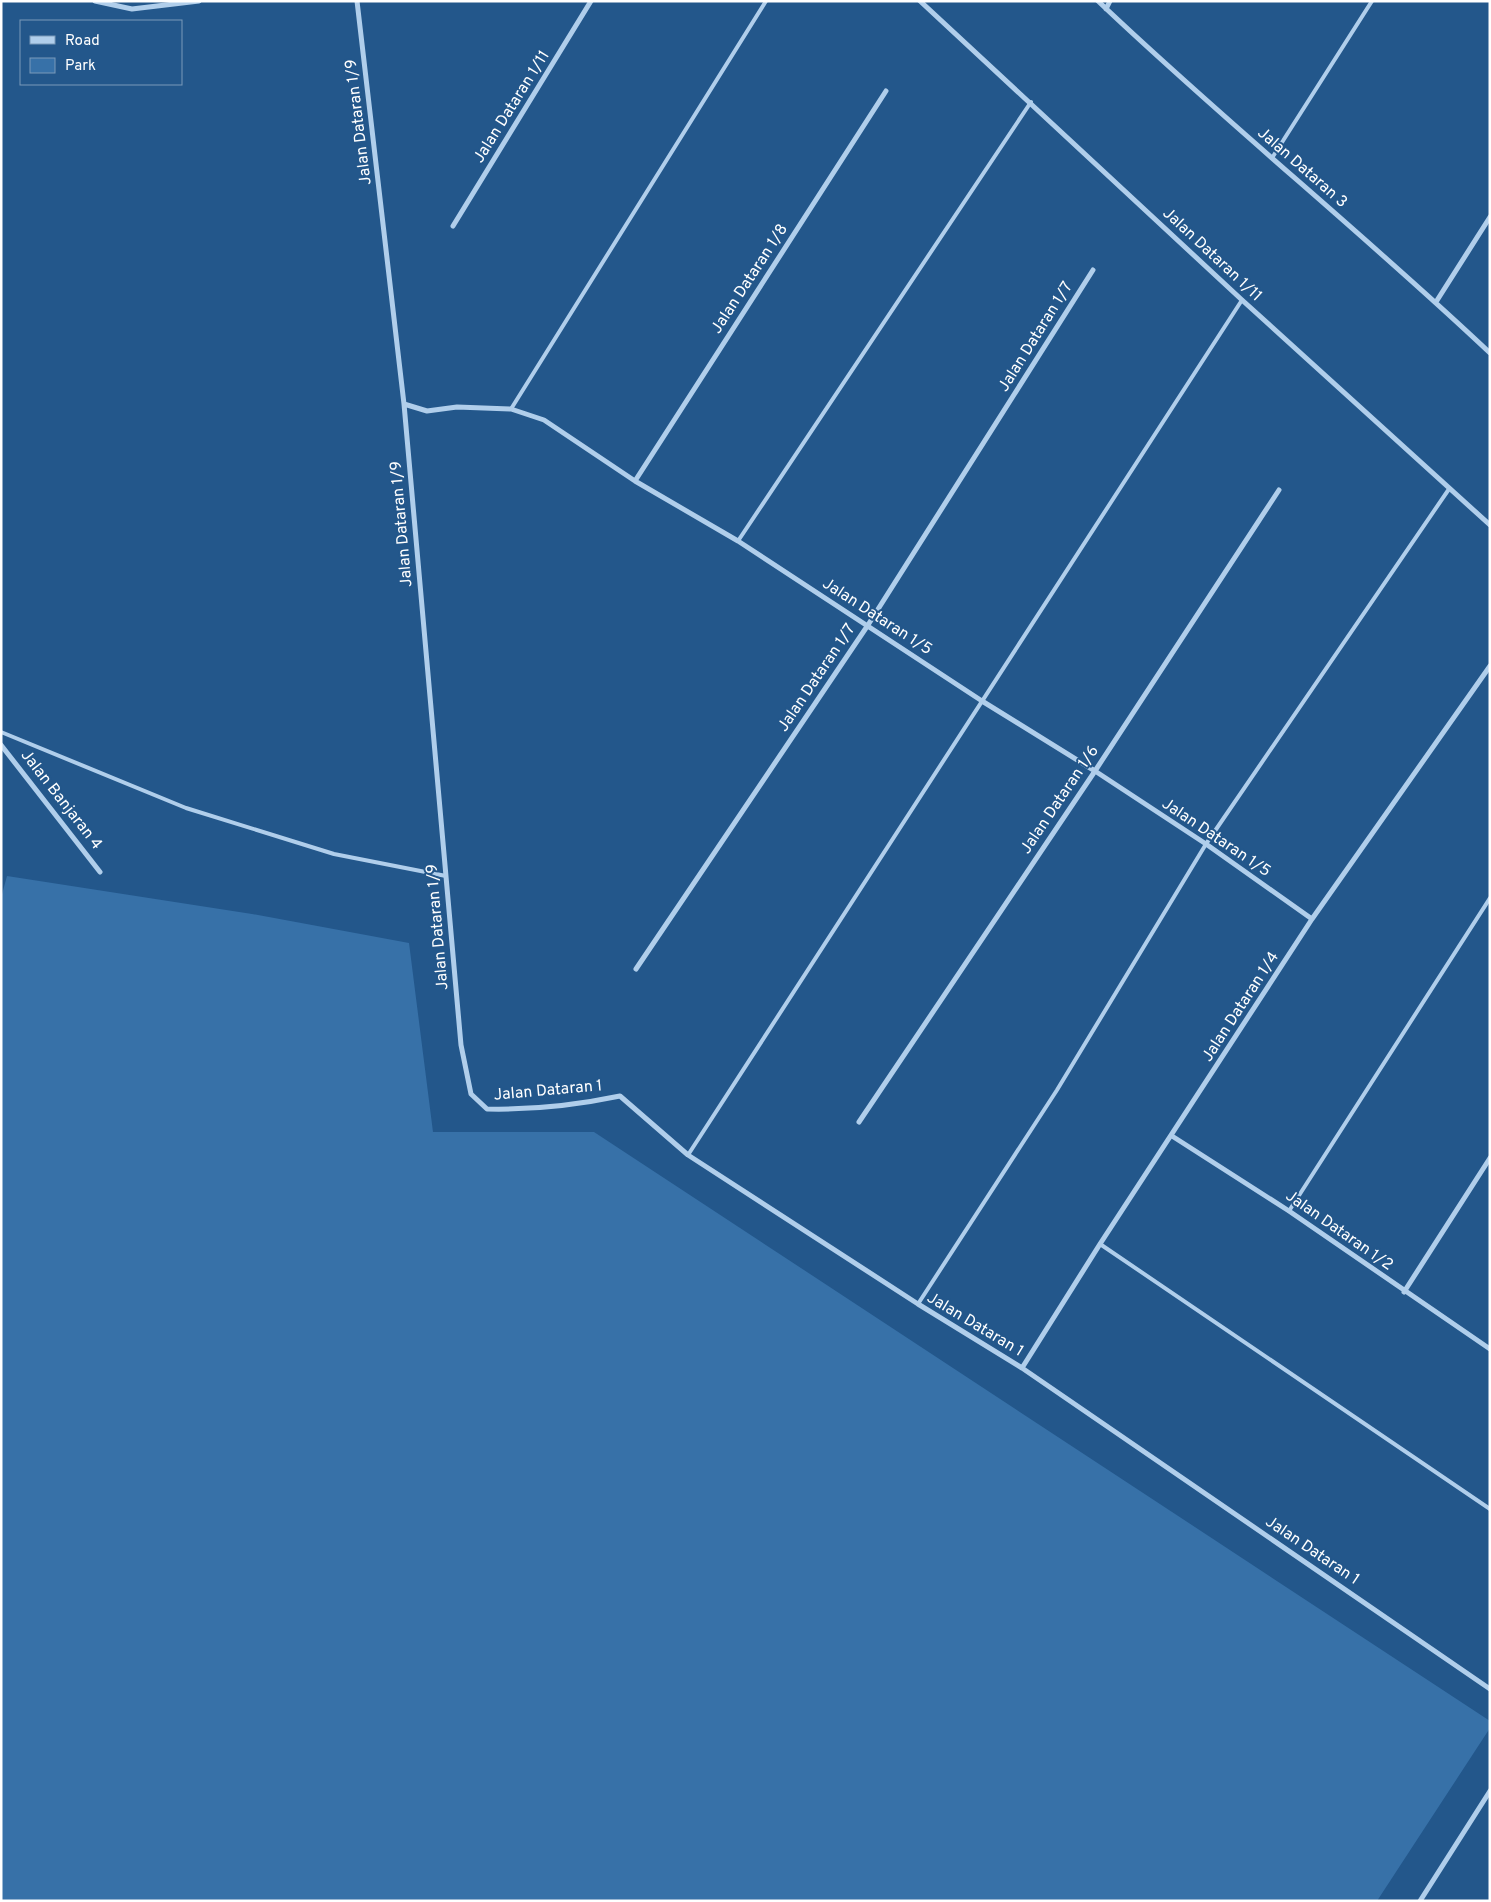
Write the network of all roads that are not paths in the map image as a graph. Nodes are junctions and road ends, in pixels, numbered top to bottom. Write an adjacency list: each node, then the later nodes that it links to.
1 (95, 1): 2 (street)
2 (199, 1)
3 (357, 1): 20 (street, Jalan Dataran 1/9)
4 (591, 1): 15 (street, Jalan Dataran 1/11)
5 (766, 1): 21 (lane)
6 (920, 1): 12 (street, Jalan Dataran 1/11)
7 (1098, 1): 10 (street, Jalan Dataran 3)
8 (1110, 1): 10 (street)
9 (1372, 1): 13 (lane)
10 (1106, 8): 13 (street, Jalan Dataran 3)
11 (886, 91): 22 (street, Jalan Dataran 1/8)
12 (1031, 102): 17 (street, Jalan Dataran 1/11); 26 (lane)
13 (1272, 158): 18 (street, Jalan Dataran 3)
14 (1490, 217): 18 (street)
15 (453, 226)
16 (1093, 270): 27 (street, Jalan Dataran 1/7)
17 (1242, 300): 23 (street, Jalan Dataran 1/11); 29 (lane)
18 (1436, 302): 19 (street, Jalan Dataran 3)
19 (1490, 353)
20 (404, 404): 21 (street, Jalan Dataran 1/5); 35 (street, Jalan Dataran 1/9)
21 (511, 409): 22 (street, Jalan Dataran 1/5)
22 (635, 481): 26 (street, Jalan Dataran 1/5)
23 (1449, 489): 25 (street, Jalan Dataran 1/11); 33 (lane)
24 (1279, 490): 32 (street, Jalan Dataran 1/6)
25 (1490, 524)
26 (738, 541): 27 (street, Jalan Dataran 1/5)
27 (868, 625): 29 (street, Jalan Dataran 1/5); 38 (street, Jalan Dataran 1/7)
28 (1490, 666): 37 (street, Jalan Dataran 1/4)
29 (982, 701): 32 (street, Jalan Dataran 1/5); 42 (lane)
30 (1, 732): 35 (lane)
31 (1, 744): 34 (street, Jalan Banjaran 4)
32 (1095, 771): 33 (street, Jalan Dataran 1/5); 40 (street, Jalan Dataran 1/6)
33 (1206, 844): 37 (street, Jalan Dataran 1/5); 47 (lane)
34 (100, 872)
35 (446, 876): 39 (street, Jalan Dataran 1/9)
36 (1490, 898): 44 (lane)
37 (1312, 919): 41 (street, Jalan Dataran 1/4)
38 (636, 969)
39 (461, 1045): 42 (street, Jalan Dataran 1)
40 (859, 1122)
41 (1172, 1136): 44 (street, Jalan Dataran 1/2); 45 (street, Jalan Dataran 1/4)
42 (688, 1155): 47 (street, Jalan Dataran 1)
43 (1490, 1158): 46 (street)
44 (1289, 1211): 46 (street, Jalan Dataran 1/2)
45 (1100, 1244): 49 (street, Jalan Dataran 1/4); 50 (lane)
46 (1404, 1292): 48 (street, Jalan Dataran 1/2)
47 (918, 1304): 49 (street, Jalan Dataran 1)
48 (1490, 1349)
49 (1022, 1368): 51 (street, Jalan Dataran 1)
50 (1490, 1509)
51 (1490, 1689)
52 (1490, 1791): 53 (street)
53 (1420, 1901)

